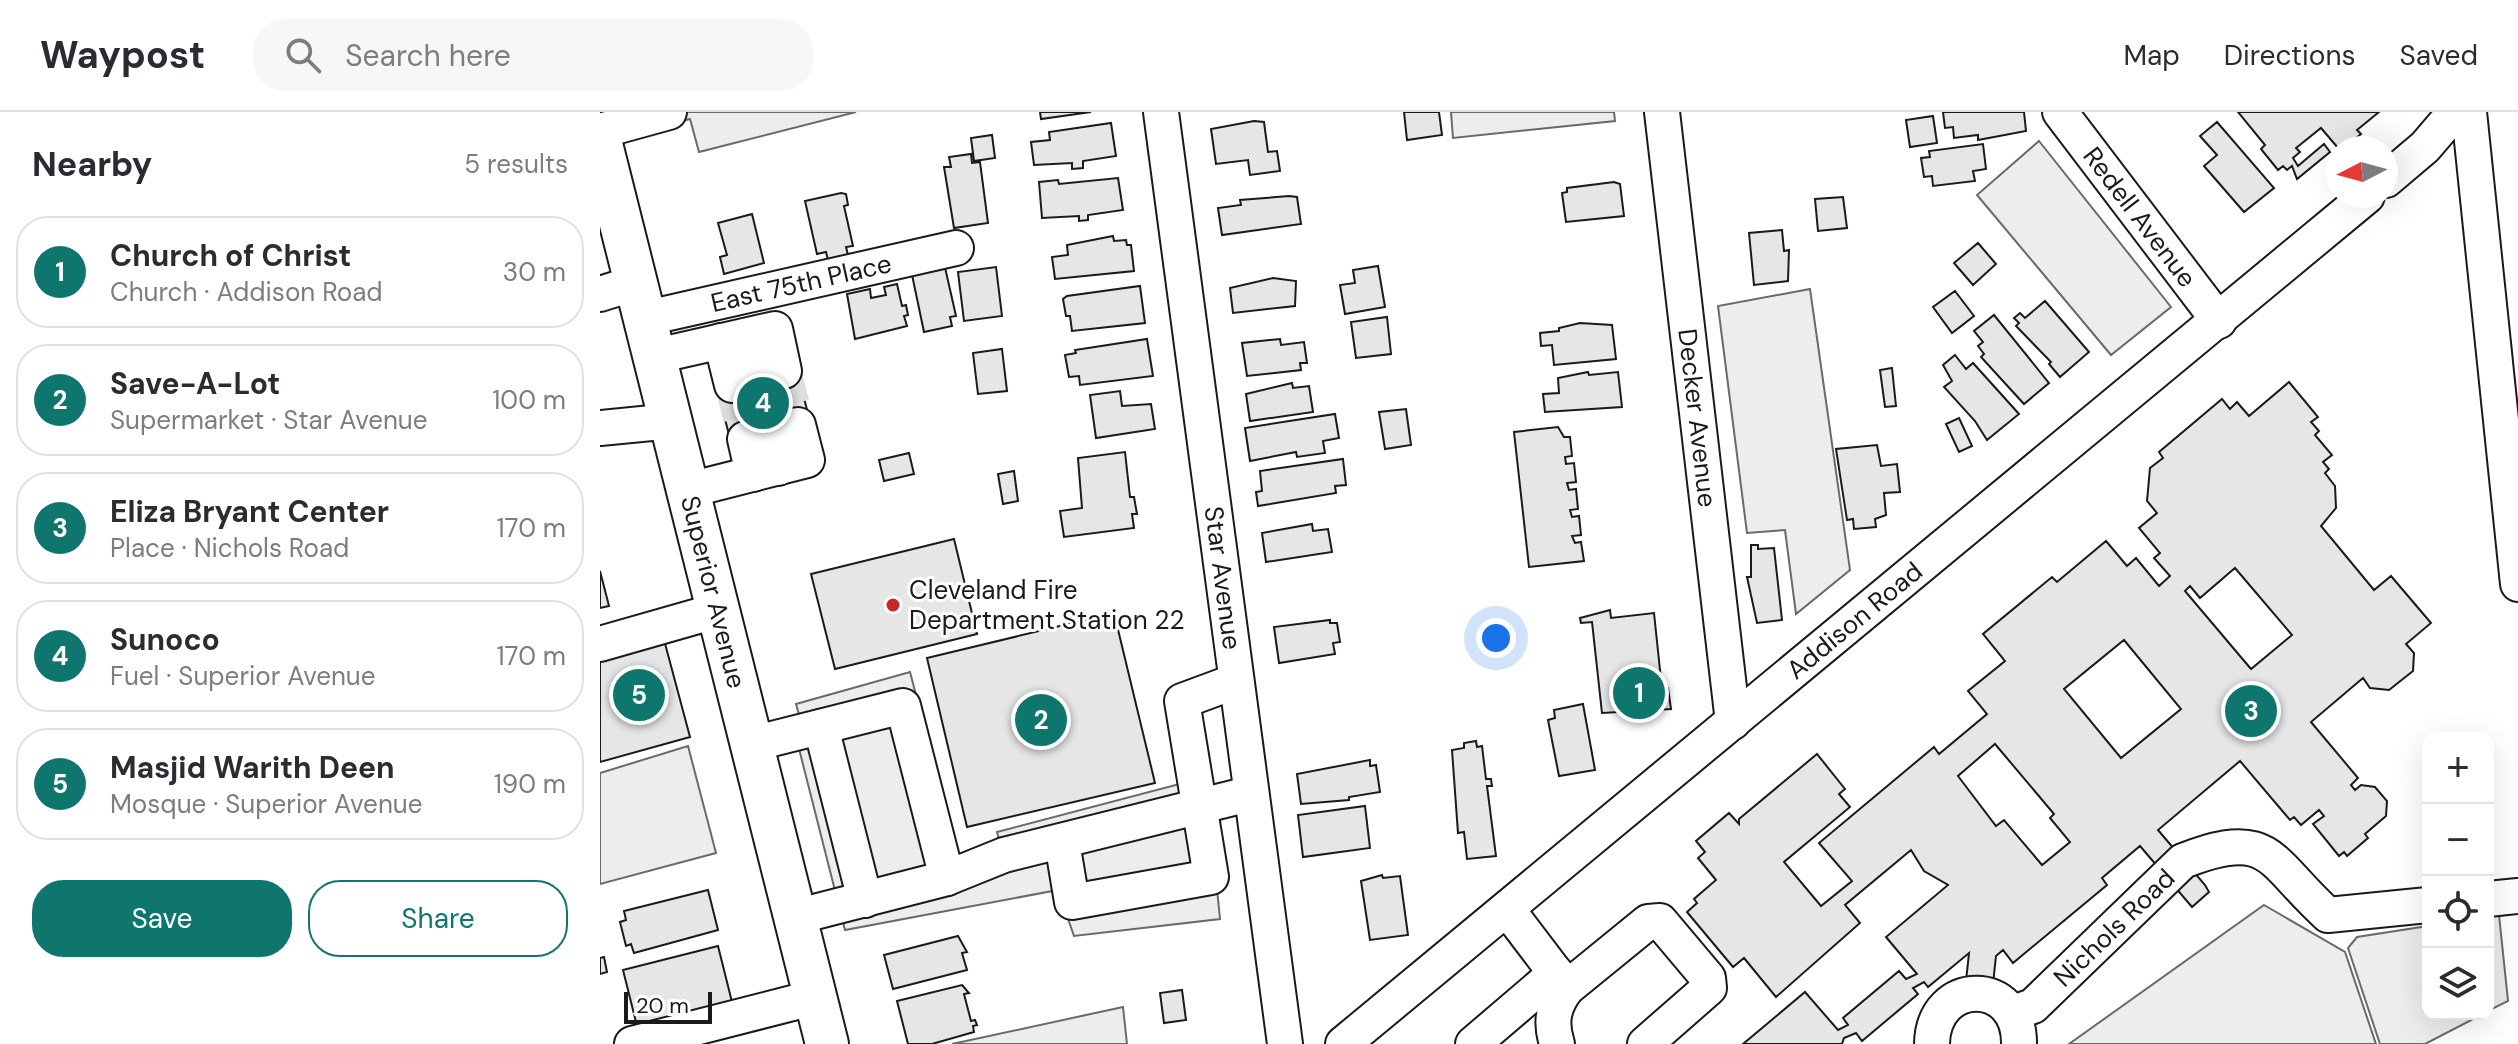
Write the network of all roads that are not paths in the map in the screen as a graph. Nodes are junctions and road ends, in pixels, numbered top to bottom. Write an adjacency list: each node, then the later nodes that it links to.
1 (669, 112): 7 (street)
2 (1161, 112): 24 (street, Star Avenue)
3 (1662, 112): 25 (street, Decker Avenue)
4 (2060, 112): 14 (street, Redell Avenue)
5 (2455, 112): 9 (street)
6 (2469, 112): 12 (street)
7 (600, 131)
8 (600, 140): 13 (main road, Superior Avenue)
9 (2398, 170)
10 (2353, 208): 14 (street, Addison Road)
11 (956, 248): 13 (street, East 75th Place)
12 (2502, 287): 18 (street)
13 (635, 312): 15 (street); 16 (main road, Superior Avenue)
14 (2219, 321): 25 (street, Addison Road)
15 (734, 338): 15 (street)
16 (672, 421): 17 (street); 20 (main road, Superior Avenue)
17 (600, 428)
18 (2512, 458): 21 (street)
19 (765, 471): 19 (street); 20 (street)
20 (689, 490): 22 (main road, Superior Avenue)
21 (2518, 584)
22 (719, 610): 23 (street); 27 (main road, Superior Avenue)
23 (600, 644)
24 (1236, 681): 28 (street, Star Avenue); 29 (street)
25 (1733, 722): 36 (street, Addison Road)
26 (821, 727): 27 (street); 31 (street); 34 (street)
27 (752, 744): 37 (main road, Superior Avenue)
28 (1249, 794): 29 (street); 44 (street, Star Avenue)
29 (1199, 807): 30 (street); 30 (street)
30 (1062, 842): 31 (street)
31 (947, 878): 34 (street)
32 (2518, 896): 33 (street)
33 (2494, 898)
34 (865, 900): 37 (street)
35 (2422, 906): 40 (street, Nichols Road)
36 (1507, 909): 38 (street); 45 (street, Addison Road)
37 (795, 917): 39 (main road, Superior Avenue)
38 (1561, 980): 41 (street); 46 (street); 47 (street)
39 (816, 997): 42 (street); 43 (main road, Superior Avenue)
40 (2016, 1028): 48 (street, Nichols Road)
41 (1645, 1043)
42 (632, 1044)
43 (827, 1044)
44 (1285, 1044)
45 (1343, 1044)
46 (1473, 1044)
47 (1557, 1044)
48 (1932, 1044)

